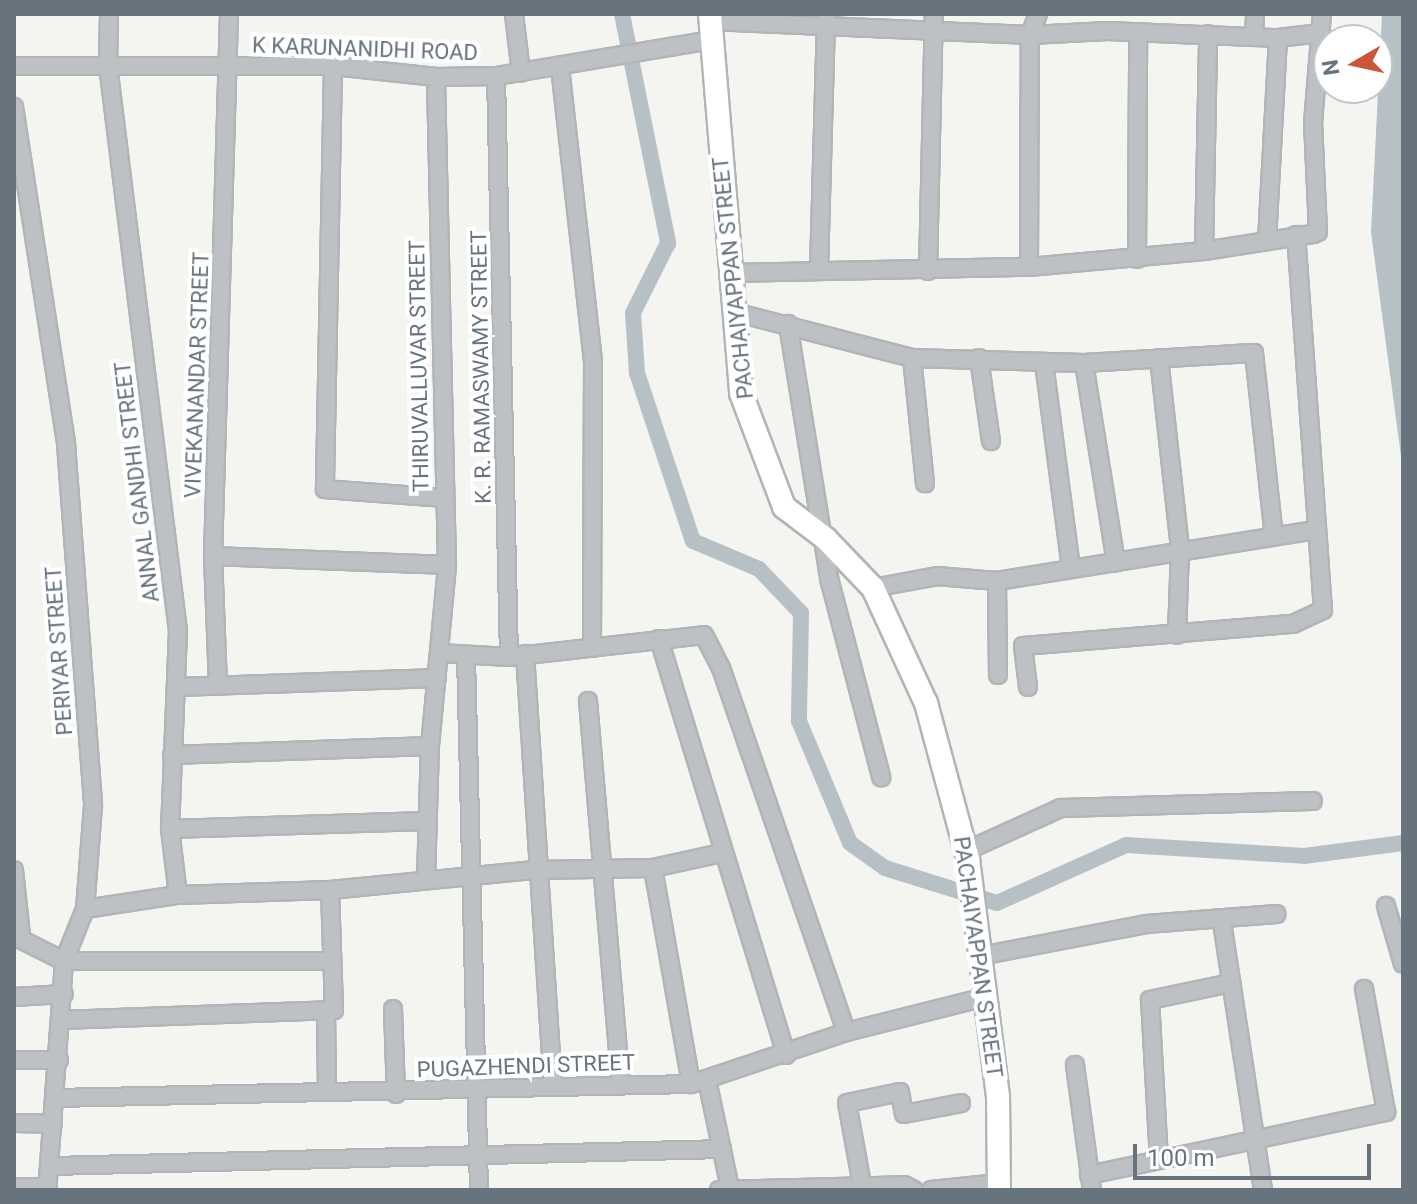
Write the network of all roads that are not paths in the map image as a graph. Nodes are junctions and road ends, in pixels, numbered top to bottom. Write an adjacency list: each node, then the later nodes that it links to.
1 (109, 14): 18 (street, ANNAL GANDHI STREET)
2 (229, 14): 20 (street, VIVEKANANDAR STREET)
3 (514, 14): 23 (street)
4 (1038, 14): 15 (street)
5 (1184, 14): 12 (street)
6 (1255, 14): 16 (street)
7 (826, 20): 8 (street, K KARUNANIDHI ROAD); 10 (street, K KARUNANIDHI ROAD); 33 (street)
8 (934, 21): 15 (street, K KARUNANIDHI ROAD); 34 (street)
9 (1108, 22): 11 (street, K KARUNANIDHI ROAD); 15 (street, K KARUNANIDHI ROAD)
10 (711, 25): 22 (street, K KARUNANIDHI ROAD); 35 (main road, PACHAIYAPPAN STREET)
11 (1138, 33): 12 (street, K KARUNANIDHI ROAD); 31 (street)
12 (1184, 33): 13 (street, K KARUNANIDHI ROAD)
13 (1208, 34): 16 (street, K KARUNANIDHI ROAD); 30 (street)
14 (1313, 34): 17 (street, K KARUNANIDHI ROAD)
15 (1030, 35): 32 (street)
16 (1254, 35): 17 (street, K KARUNANIDHI ROAD)
17 (1278, 38): 29 (street)
18 (108, 65): 19 (street, K KARUNANIDHI ROAD); 20 (street, K KARUNANIDHI ROAD); 65 (street, ANNAL GANDHI STREET)
19 (14, 66)
20 (229, 66): 21 (street, K KARUNANIDHI ROAD); 50 (street, VIVEKANANDAR STREET)
21 (333, 66): 25 (street, K KARUNANIDHI ROAD); 45 (street)
22 (560, 67): 23 (street, K KARUNANIDHI ROAD); 58 (street)
23 (521, 73): 24 (street, K KARUNANIDHI ROAD)
24 (496, 76): 25 (street, K KARUNANIDHI ROAD); 61 (street, K. R. RAMASWAMY STREET)
25 (436, 77): 45 (street, THIRUVALLUVAR STREET)
26 (1315, 104): 28 (street)
27 (14, 107): 85 (street, PERIYAR STREET)
28 (1296, 235): 29 (street); 46 (street)
29 (1267, 241): 30 (street)
30 (1204, 251): 31 (street)
31 (1137, 259): 32 (street)
32 (1029, 267): 34 (street)
33 (819, 270): 34 (street); 35 (street)
34 (928, 271)
35 (731, 273): 36 (main road, PACHAIYAPPAN STREET)
36 (734, 312): 37 (street); 48 (main road, PACHAIYAPPAN STREET)
37 (788, 324): 38 (street); 48 (street)
38 (912, 358): 39 (street); 44 (street)
39 (979, 358): 41 (street); 43 (street)
40 (1159, 358): 42 (street); 47 (street); 49 (street)
41 (1044, 363): 42 (street); 53 (street)
42 (1084, 363): 51 (street)
43 (991, 441)
44 (925, 483)
45 (444, 498): 52 (street, THIRUVALLUVAR STREET)
46 (1317, 530): 47 (street); 56 (street)
47 (1274, 536): 49 (street)
48 (826, 539): 55 (main road, PACHAIYAPPAN STREET); 70 (street)
49 (1180, 549): 51 (street); 56 (street)
50 (213, 556): 52 (street); 64 (street, VIVEKANANDAR STREET)
51 (1116, 562): 53 (street)
52 (447, 565): 59 (street, THIRUVALLUVAR STREET)
53 (1071, 567): 54 (street)
54 (997, 581): 55 (street); 62 (street)
55 (873, 588): 75 (main road, PACHAIYAPPAN STREET)
56 (1177, 635): 66 (street)
57 (659, 639): 58 (street); 74 (street); 101 (street)
58 (592, 648): 61 (street)
59 (440, 653): 60 (street); 63 (street, THIRUVALLUVAR STREET)
60 (466, 655): 61 (street); 81 (street)
61 (517, 655): 79 (street, K. R. RAMASWAMY STREET)
62 (998, 675)
63 (437, 678): 64 (street); 68 (street, THIRUVALLUVAR STREET)
64 (218, 686): 65 (street)
65 (179, 687): 69 (street, ANNAL GANDHI STREET)
66 (1028, 687)
67 (588, 701): 77 (street)
68 (430, 746): 69 (street); 72 (street, THIRUVALLUVAR STREET)
69 (172, 755): 73 (street, ANNAL GANDHI STREET)
70 (881, 777)
71 (1313, 801): 75 (street)
72 (427, 821): 73 (street); 80 (street, THIRUVALLUVAR STREET)
73 (170, 829): 83 (street, ANNAL GANDHI STREET)
74 (722, 853): 76 (street); 102 (street)
75 (967, 855): 89 (main road, PACHAIYAPPAN STREET)
76 (653, 868): 77 (street); 106 (street)
77 (606, 869): 79 (street); 108 (street)
78 (14, 870): 88 (street)
79 (535, 870): 81 (street); 107 (street, K. R. RAMASWAMY STREET)
80 (426, 879): 81 (street); 82 (street)
81 (473, 880): 109 (street)
82 (330, 890): 83 (street); 91 (street)
83 (178, 895): 85 (street)
84 (1386, 906): 92 (street)
85 (85, 909): 90 (street, PERIYAR STREET)
86 (1277, 914): 87 (street)
87 (1222, 922): 89 (street); 93 (street)
88 (18, 936): 90 (street)
89 (979, 949): 97 (main road, PACHAIYAPPAN STREET)
90 (64, 961): 91 (street); 95 (street, PERIYAR STREET)
91 (330, 961): 99 (street)
92 (1403, 964)
93 (1231, 983): 116 (street); 119 (street)
94 (1364, 989): 116 (street)
95 (64, 994): 96 (street); 100 (street, PERIYAR STREET)
96 (14, 997)
97 (985, 997): 101 (street, PUGAZHENDI STREET); 123 (main road, PACHAIYAPPAN STREET)
98 (393, 1009): 111 (street)
99 (326, 1011): 100 (street); 110 (street)
100 (62, 1020): 104 (street, PERIYAR STREET)
101 (846, 1032): 102 (street, PUGAZHENDI STREET)
102 (786, 1055): 106 (street, PUGAZHENDI STREET)
103 (14, 1060): 104 (street)
104 (59, 1060): 112 (street, PERIYAR STREET)
105 (1075, 1065): 121 (street)
106 (699, 1082): 108 (street, PUGAZHENDI STREET); 117 (street)
107 (553, 1084): 108 (street, PUGAZHENDI STREET); 109 (street, PUGAZHENDI STREET)
108 (621, 1085)
109 (477, 1086): 111 (street, PUGAZHENDI STREET); 118 (street)
110 (327, 1092): 111 (street, PUGAZHENDI STREET); 112 (street, PUGAZHENDI STREET)
111 (396, 1094)
112 (55, 1098): 115 (street, PERIYAR STREET)
113 (961, 1103): 126 (street)
114 (14, 1123): 115 (street)
115 (53, 1124): 120 (street, PERIYAR STREET)
116 (1253, 1143): 119 (street); 130 (street)
117 (722, 1149): 118 (street); 125 (street)
118 (482, 1156): 120 (street); 127 (street)
119 (1159, 1160): 121 (street)
120 (52, 1166): 124 (street, PERIYAR STREET)
121 (1090, 1182)
122 (14, 1187): 124 (street)
123 (999, 1187): 129 (street)
124 (48, 1188)
125 (725, 1189): 126 (street)
126 (862, 1189): 128 (street)
127 (479, 1190)
128 (914, 1190)
129 (931, 1190)
130 (1263, 1190)

